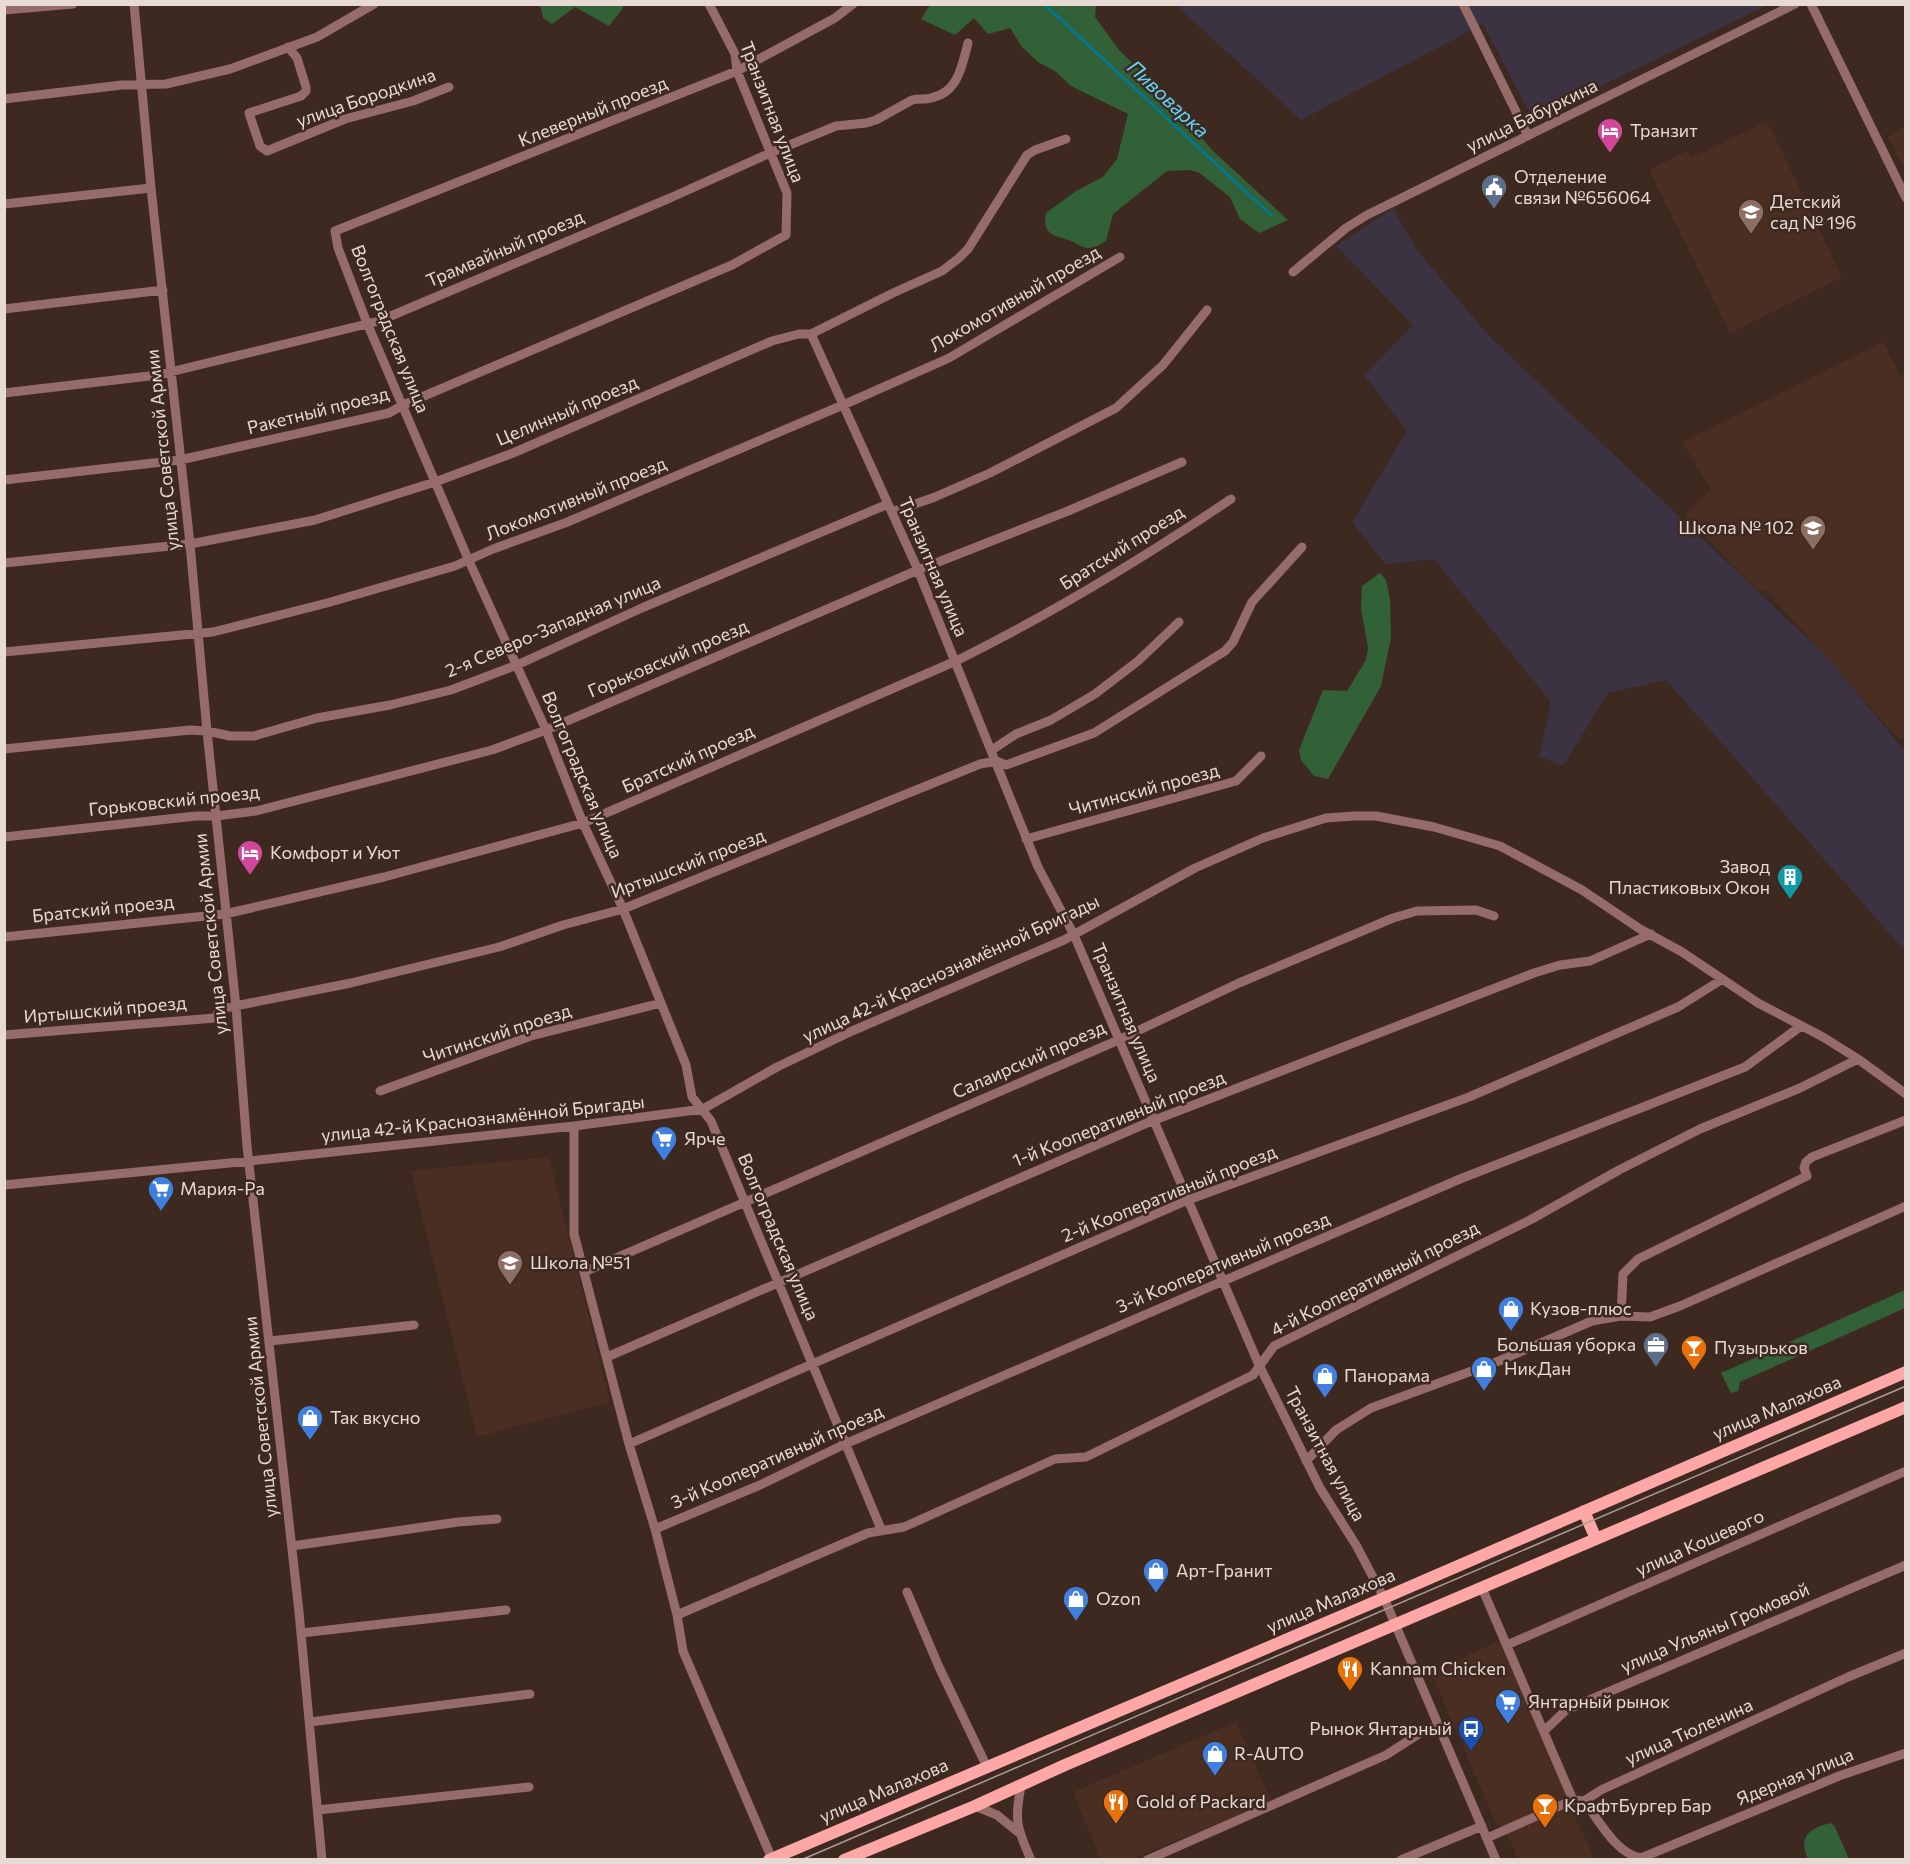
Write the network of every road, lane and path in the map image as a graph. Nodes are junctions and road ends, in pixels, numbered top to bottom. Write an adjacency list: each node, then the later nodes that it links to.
1 (73, 4): 9 (street)
2 (134, 4): 13 (street, улица Советской Армии)
3 (374, 4): 11 (street)
4 (853, 4): 12 (street, Клеверный проезд)
5 (1464, 4): 16 (street)
6 (1795, 4): 16 (street, улица Бабуркина)
7 (1811, 4): 20 (street)
8 (712, 5): 12 (street, Транзитная улица)
9 (4, 10)
10 (968, 43): 18 (street, Трамвайный проезд)
11 (288, 47): 13 (street); 14 (street, улица Бородкина)
12 (737, 71): 18 (street, Транзитная улица); 22 (street, Клеверный проезд)
13 (142, 84): 15 (street); 19 (street, улица Советской Армии)
14 (449, 87)
15 (4, 99)
16 (1528, 136): 25 (street, улица Бабуркина)
17 (1066, 139): 30 (street, Целинный проезд)
18 (770, 153): 23 (street, Транзитная улица); 29 (street, Трамвайный проезд)
19 (151, 188): 21 (street); 26 (street, улица Советской Армии)
20 (1905, 198)
21 (4, 204)
22 (335, 231): 29 (street, Волгоградская улица)
23 (786, 235): 33 (street, Ракетный проезд)
24 (1120, 257): 34 (street, Локомотивный проезд)
25 (1293, 272)
26 (163, 290): 27 (street); 31 (street, улица Советской Армии)
27 (4, 309)
28 (1207, 310): 40 (street, 2-я Северо-Западная улица)
29 (367, 324): 31 (street, Трамвайный проезд); 33 (street, Волгоградская улица)
30 (811, 334): 34 (street, Транзитная улица); 38 (street, Целинный проезд)
31 (170, 372): 32 (street, Трамвайный проезд); 35 (street, улица Советской Армии)
32 (4, 393)
33 (403, 405): 35 (street, Ракетный проезд); 38 (street, Волгоградская улица)
34 (843, 405): 40 (street, Транзитная улица); 43 (street, Локомотивный проезд)
35 (180, 460): 37 (street, Ракетный проезд); 41 (street, улица Советской Армии)
36 (1182, 462): 45 (street, Горьковский проезд)
37 (4, 480)
38 (435, 482): 41 (street, Целинный проезд); 43 (street, Волгоградская улица)
39 (1231, 499): 49 (street, Братский проезд)
40 (890, 508): 45 (street, Транзитная улица); 50 (street, 2-я Северо-Западная улица)
41 (190, 544): 44 (street, Целинный проезд); 47 (street, улица Советской Армии)
42 (1302, 547): 56 (street, Иртышский проезд)
43 (469, 561): 47 (street, Локомотивный проезд); 50 (street, Волгоградская улица)
44 (4, 563)
45 (918, 570): 49 (street, Транзитная улица); 51 (street, Горьковский проезд)
46 (1179, 622): 54 (street)
47 (199, 633): 48 (street, Локомотивный проезд); 52 (street, улица Советской Армии)
48 (4, 652)
49 (956, 661): 54 (street, Транзитная улица); 58 (street, Братский проезд)
50 (517, 665): 51 (street, Волгоградская улица); 52 (street, 2-я Северо-Западная улица)
51 (546, 730): 57 (street, Горьковский проезд); 58 (street, Волгоградская улица)
52 (207, 731): 53 (street, 2-я Северо-Западная улица); 57 (street, улица Советской Армии)
53 (4, 749)
54 (992, 750): 56 (street, Транзитная улица)
55 (1261, 756): 60 (street, Читинский проезд)
56 (997, 761): 60 (street, Транзитная улица); 61 (street, Иртышский проезд)
57 (216, 816): 59 (street, Горьковский проезд); 62 (street, улица Советской Армии)
58 (583, 823): 61 (street, Волгоградская улица); 62 (street, Братский проезд)
59 (4, 837)
60 (1026, 839): 65 (street, Транзитная улица)
61 (623, 909): 68 (street, Волгоградская улица); 69 (street, Иртышский проезд)
62 (225, 914): 66 (street, Братский проезд); 69 (street, улица Советской Армии)
63 (1494, 916): 72 (street, Салаирский проезд)
64 (1651, 934): 65 (street, улица 42-й Краснознамённой Бригады); 67 (street, улица 42-й Краснознамённой Бригады); 78 (street, 1-й Кооперативный проезд)
65 (1074, 935): 72 (street, Транзитная улица); 76 (street, улица 42-й Краснознамённой Бригады)
66 (4, 936)
67 (1721, 980): 70 (street, улица 42-й Краснознамённой Бригады); 82 (street, 2-й Кооперативный проезд)
68 (662, 1003): 74 (street, Читинский проезд); 76 (street, Волгоградская улица)
69 (236, 1007): 71 (street, Иртышский проезд); 80 (street, улица Советской Армии)
70 (1801, 1026): 73 (street, улица 42-й Краснознамённой Бригады); 87 (street, 3-й Кооперативный проезд)
71 (4, 1035)
72 (1119, 1039): 78 (street, Транзитная улица); 83 (street, Салаирский проезд)
73 (1858, 1059): 75 (street, улица 42-й Краснознамённой Бригады); 93 (street, 4-й Кооперативный проезд)
74 (380, 1091)
75 (1905, 1094)
76 (703, 1109): 79 (street, улица 42-й Краснознамённой Бригады); 83 (street, Волгоградская улица)
77 (1905, 1120): 88 (street)
78 (1154, 1121): 82 (street, Транзитная улица); 86 (street, 1-й Кооперативный проезд)
79 (574, 1126): 80 (street, улица 42-й Краснознамённой Бригады); 85 (street)
80 (250, 1161): 81 (street, улица 42-й Краснознамённой Бригады); 90 (street, улица Советской Армии)
81 (4, 1185)
82 (1188, 1200): 87 (street, Транзитная улица); 92 (street, 2-й Кооперативный проезд)
83 (744, 1202): 85 (street, Салаирский проезд); 86 (street, Волгоградская улица)
84 (1905, 1206): 88 (street)
85 (584, 1272): 91 (street)
86 (777, 1281): 91 (street, 1-й Кооперативный проезд); 92 (street, Волгоградская улица)
87 (1222, 1281): 93 (street, Транзитная улица); 97 (street, 3-й Кооперативный проезд)
88 (1621, 1316): 98 (street)
89 (414, 1325): 90 (street)
90 (270, 1341): 105 (street, улица Советской Армии)
91 (607, 1357): 96 (street)
92 (813, 1363): 96 (street, 2-й Кооперативный проезд); 97 (street, Волгоградская улица)
93 (1259, 1365): 98 (street, Транзитная улица); 103 (street, 4-й Кооперативный проезд)
94 (1905, 1372): 100 (main road, улица Малахова)
95 (1905, 1407): 104 (main road)
96 (630, 1444): 102 (street)
97 (845, 1444): 102 (street, 3-й Кооперативный проезд); 103 (street, Волгоградская улица)
98 (1306, 1461): 109 (street, Транзитная улица)
99 (1905, 1471): 114 (street, улица Кошевого)
100 (1584, 1511): 104 (main road); 109 (main road, улица Малахова)
101 (497, 1518): 105 (street)
102 (655, 1529): 111 (street)
103 (881, 1529): 111 (street, 4-й Кооперативный проезд)
104 (1596, 1539): 107 (main road)
105 (292, 1546): 113 (street, улица Советской Армии)
106 (1905, 1565): 119 (street, улица Ульяны Громовой)
107 (1482, 1588): 112 (main road); 114 (street)
108 (907, 1592): 121 (street)
109 (1384, 1598): 112 (street, Транзитная улица); 121 (main road, улица Малахова)
110 (506, 1610): 113 (street)
111 (677, 1615): 131 (street)
112 (1395, 1625): 118 (street, Транзитная улица); 122 (main road)
113 (301, 1634): 117 (street, улица Советской Армии)
114 (1507, 1645): 119 (street)
115 (1905, 1653): 125 (street, улица Тюленина)
116 (530, 1694): 117 (street)
117 (310, 1722): 127 (street, улица Советской Армии)
118 (1438, 1725): 128 (street, Транзитная улица); 135 (street)
119 (1544, 1731): 124 (street)
120 (1905, 1753): 125 (street, Ядерная улица)
121 (987, 1767): 131 (main road, улица Малахова)
122 (1022, 1786): 126 (main road); 129 (street)
123 (529, 1787): 127 (street)
124 (1573, 1800): 125 (street); 130 (street)
125 (1584, 1801)
126 (975, 1806): 129 (street); 133 (main road)
127 (318, 1810): 132 (street, улица Советской Армии)
128 (1482, 1826): 130 (street, Транзитная улица); 136 (street)
129 (1018, 1832): 134 (street)
130 (1487, 1838): 137 (street, Транзитная улица)
131 (771, 1859)
132 (322, 1860)
133 (844, 1860)
134 (1031, 1860)
135 (1147, 1860)
136 (1401, 1860)
137 (1496, 1860)

